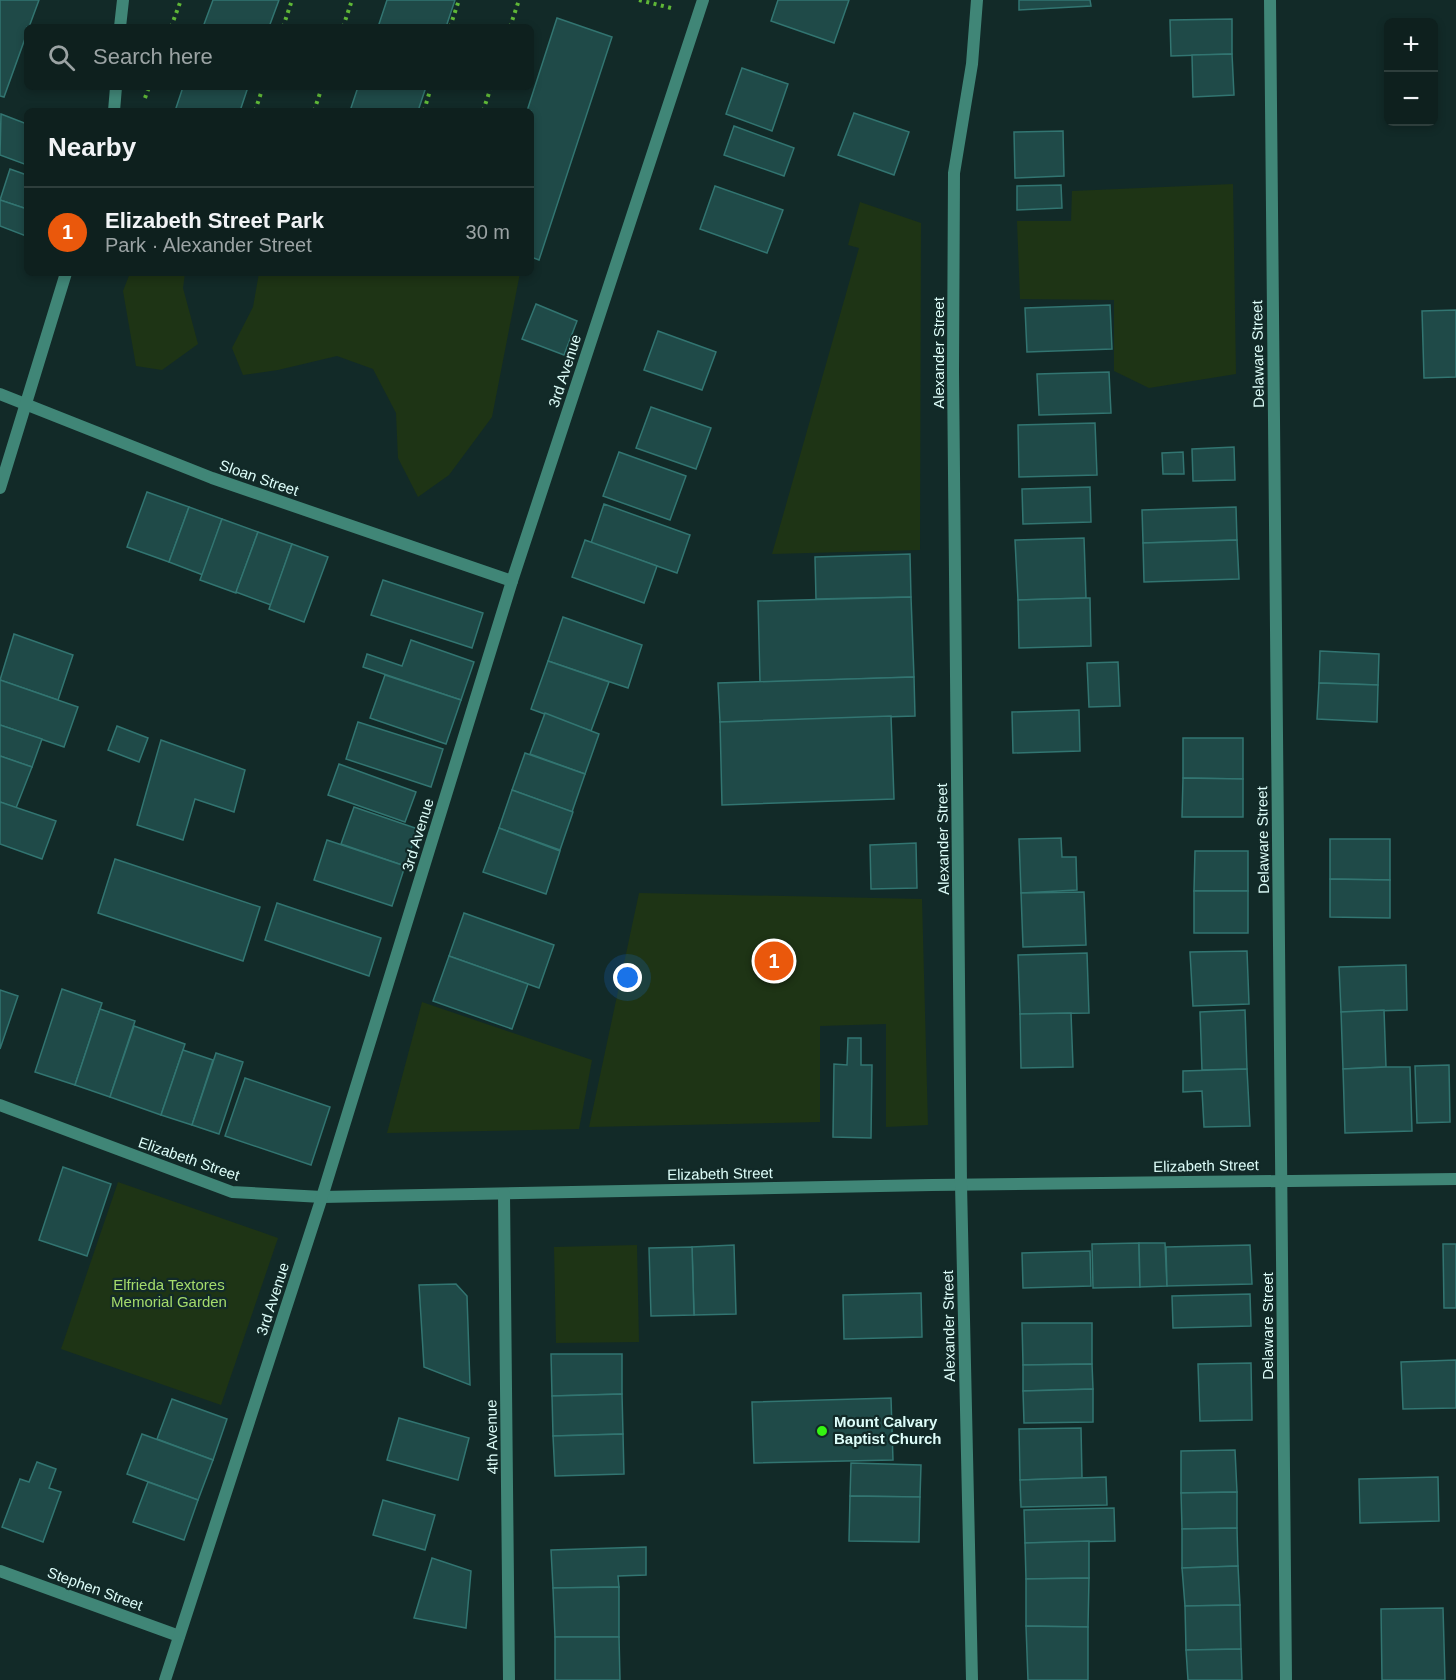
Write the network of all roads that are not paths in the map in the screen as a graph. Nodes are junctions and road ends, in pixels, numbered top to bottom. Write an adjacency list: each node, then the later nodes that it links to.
1 (123, 0): 5 (street)
2 (703, 0): 12 (street, 3rd Avenue)
3 (977, 0): 16 (street, Alexander Street)
4 (1270, 0): 15 (street, Delaware Street)
5 (120, 24)
6 (116, 90): 7 (street)
7 (114, 108)
8 (65, 276): 10 (street)
9 (0, 394): 10 (street, Sloan Street)
10 (25, 403): 11 (street); 12 (street, Sloan Street)
11 (0, 488)
12 (512, 581): 18 (street, 3rd Avenue)
13 (0, 1106): 18 (street, Elizabeth Street)
14 (1456, 1179): 15 (street, Elizabeth Street)
15 (1282, 1180): 16 (street, Elizabeth Street); 24 (street, Delaware Street)
16 (961, 1184): 17 (street, Elizabeth Street); 23 (street, Alexander Street)
17 (504, 1194): 18 (street, Elizabeth Street); 22 (street, 4th Avenue)
18 (322, 1197): 20 (street, 3rd Avenue)
19 (0, 1571): 20 (street, Stephen Street)
20 (179, 1636): 21 (street, 3rd Avenue)
21 (165, 1680)
22 (509, 1680)
23 (972, 1680)
24 (1286, 1680)

